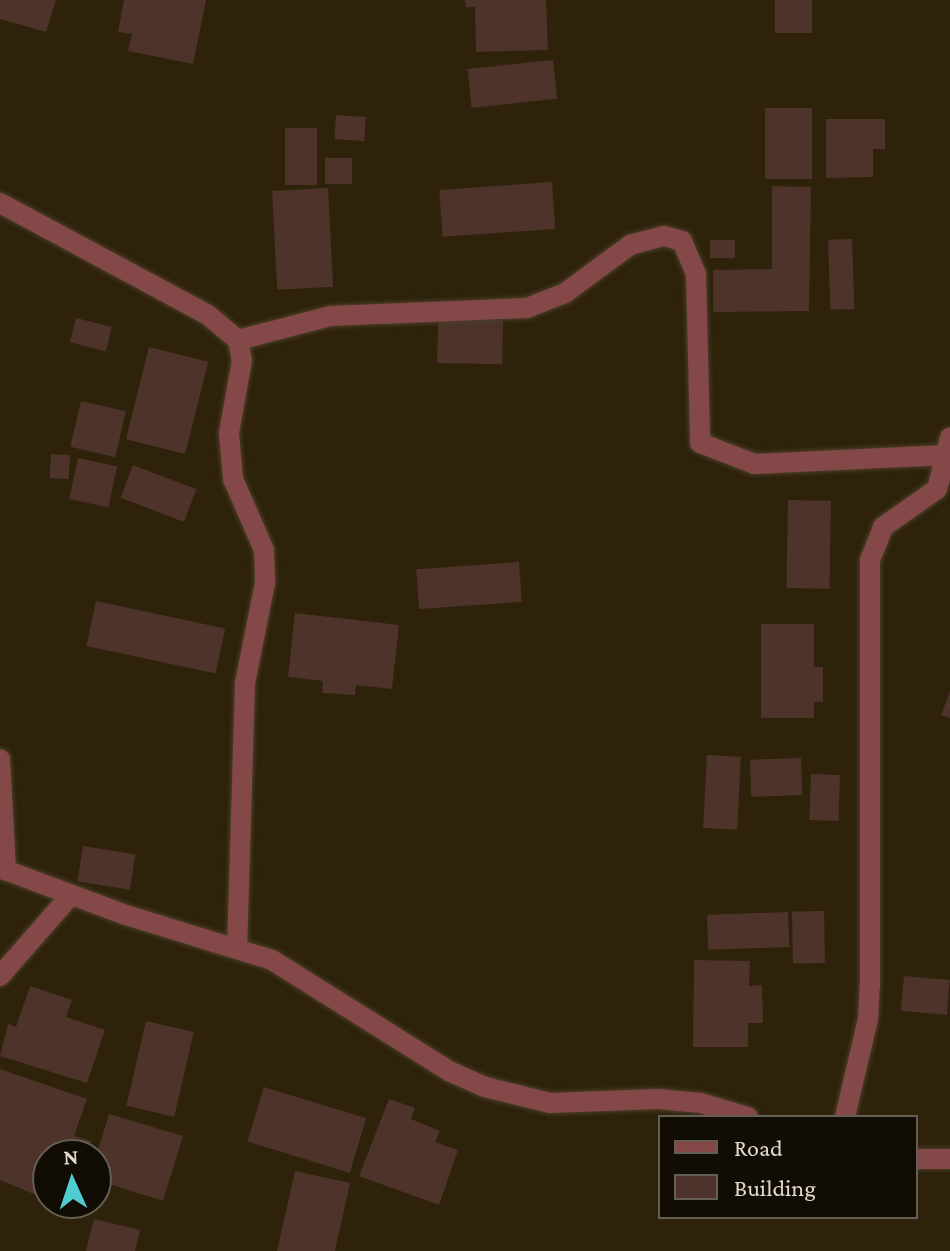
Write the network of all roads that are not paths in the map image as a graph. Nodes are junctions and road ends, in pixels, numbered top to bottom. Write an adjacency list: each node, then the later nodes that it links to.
1 (0, 203): 2 (street)
2 (238, 340): 3 (street); 7 (street)
3 (948, 446): 10 (street)
4 (0, 759): 5 (street)
5 (3, 870): 6 (street)
6 (71, 895): 7 (street); 8 (street)
7 (237, 946): 9 (street)
8 (0, 976)
9 (741, 1115)
10 (845, 1115)
11 (918, 1159): 12 (street)
12 (950, 1159)

